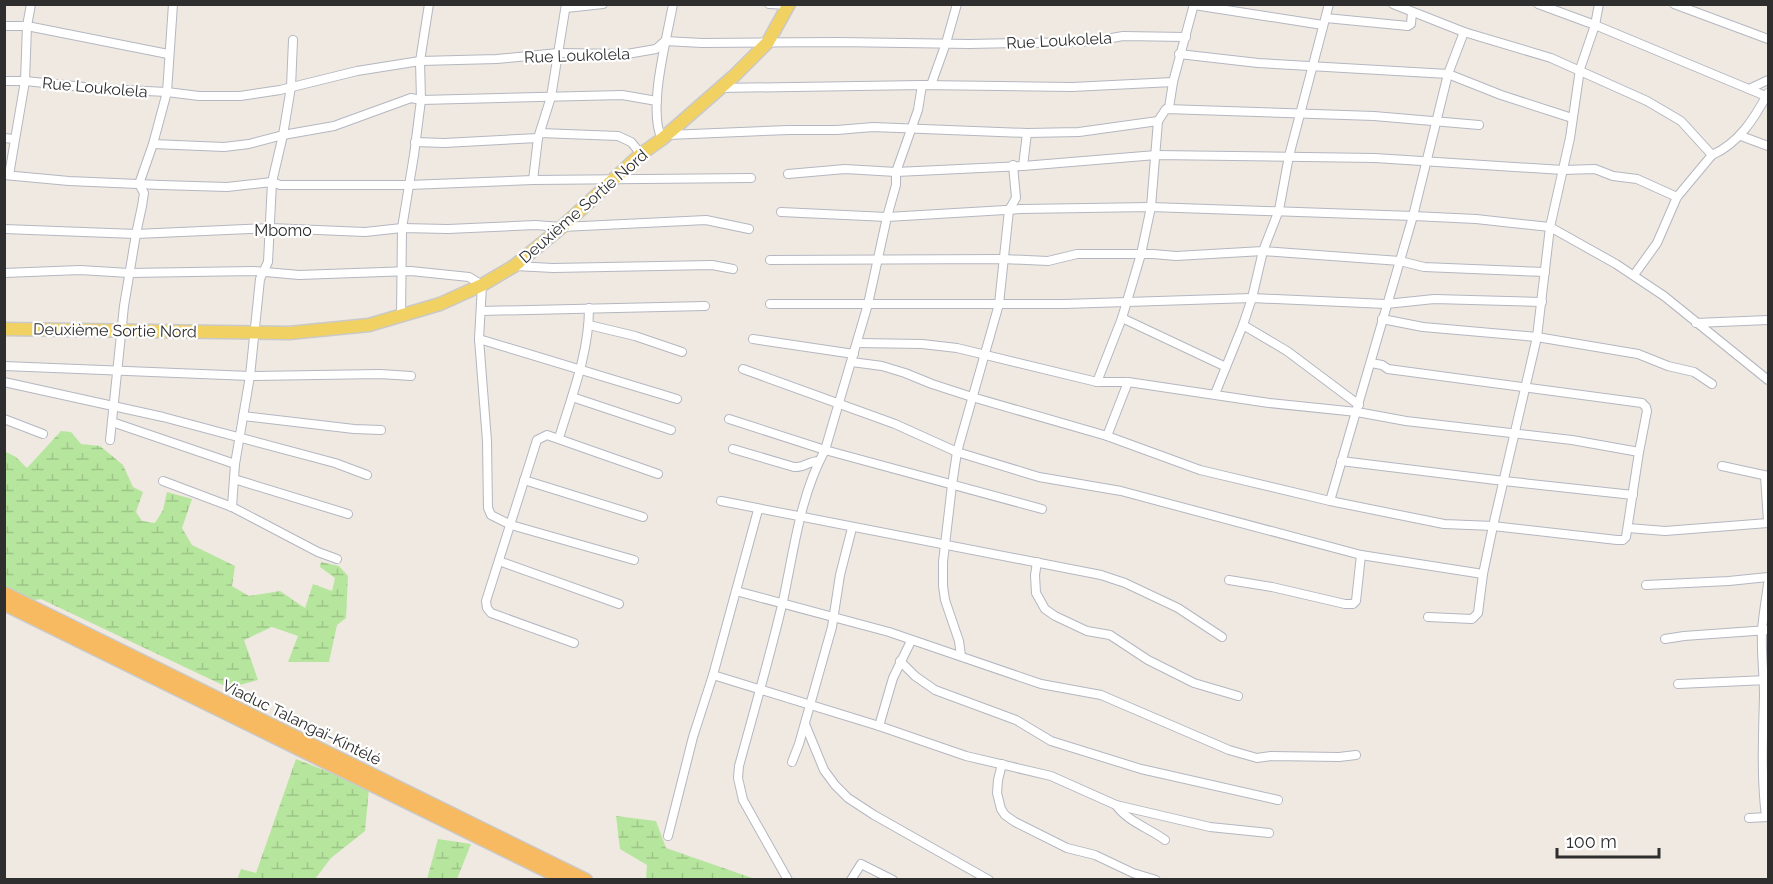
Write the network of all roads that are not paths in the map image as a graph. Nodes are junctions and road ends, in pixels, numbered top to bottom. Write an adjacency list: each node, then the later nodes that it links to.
1 (31, 4): 20 (street)
2 (173, 4): 29 (street)
3 (429, 4): 31 (street)
4 (603, 4): 15 (street)
5 (673, 4): 25 (street)
6 (769, 4): 13 (street)
7 (957, 4): 27 (street)
8 (1329, 4): 17 (street)
9 (1393, 4): 16 (street)
10 (1538, 4): 18 (street)
11 (1599, 4): 18 (street)
12 (1674, 4): 23 (street)
13 (788, 5): 26 (main road, Deuxième Sortie Nord)
14 (1194, 5): 17 (street); 22 (street)
15 (566, 6): 28 (street)
16 (1412, 12): 17 (street); 21 (street)
17 (1324, 22): 32 (street)
18 (1595, 25): 33 (street); 43 (street)
19 (4, 26): 20 (street)
20 (27, 26): 29 (street); 37 (street)
21 (1464, 32): 33 (street); 34 (street)
22 (1185, 37): 27 (street, Rue Loukolela); 30 (street)
23 (1768, 39)
24 (293, 40): 41 (street)
25 (665, 41): 26 (street, Rue Loukolela); 28 (street, Rue Loukolela); 48 (street)
26 (768, 42): 27 (street, Rue Loukolela); 42 (main road, Deuxième Sortie Nord)
27 (946, 44): 40 (street)
28 (558, 53): 31 (street, Rue Loukolela); 46 (street)
29 (168, 54): 44 (street)
30 (1179, 54): 32 (street); 38 (street)
31 (420, 61): 41 (street, Rue Loukolela); 47 (street)
32 (1312, 67): 34 (street); 50 (street)
33 (1580, 69): 51 (street); 69 (street)
34 (1448, 74): 51 (street); 52 (street)
35 (1768, 80): 43 (street)
36 (4, 81): 37 (street, Rue Loukolela)
37 (25, 81): 44 (street, Rue Loukolela); 62 (street)
38 (1173, 82): 40 (street); 49 (street)
39 (922, 85): 40 (street); 42 (street); 55 (street)
40 (932, 85)
41 (291, 87): 44 (street, Rue Loukolela); 57 (street)
42 (721, 88): 60 (main road, Deuxième Sortie Nord)
43 (1749, 89): 45 (street)
44 (166, 92): 64 (street)
45 (1768, 95): 59 (street)
46 (551, 97): 47 (street); 48 (street); 58 (street)
47 (421, 100): 57 (street); 63 (street)
48 (657, 101): 60 (street)
49 (1170, 108): 50 (street); 53 (street)
50 (1300, 112): 52 (street); 68 (street)
51 (1572, 118): 73 (street)
52 (1438, 120): 54 (street); 70 (street)
53 (1158, 121): 56 (street); 67 (street)
54 (1479, 125)
55 (911, 129): 56 (street); 60 (street); 74 (street)
56 (1027, 133): 72 (street)
57 (283, 135): 64 (street); 80 (street)
58 (539, 135): 63 (street); 66 (street); 79 (street)
59 (1741, 136): 65 (street); 69 (street)
60 (665, 137): 66 (main road, Deuxième Sortie Nord)
61 (4, 138): 62 (street)
62 (14, 139): 76 (street)
63 (415, 142): 82 (street)
64 (153, 144): 81 (street)
65 (1768, 146)
66 (641, 154): 78 (main road, Deuxième Sortie Nord)
67 (1156, 155): 68 (street); 72 (street); 84 (street)
68 (1289, 156): 70 (street); 86 (street)
69 (1712, 156): 83 (street)
70 (1427, 162): 73 (street); 88 (street)
71 (1013, 165): 72 (street); 74 (street); 85 (street)
72 (1023, 166)
73 (1563, 170): 83 (street); 91 (street)
74 (896, 172): 75 (street); 89 (street)
75 (788, 174)
76 (7, 175): 81 (street)
77 (752, 178): 78 (street)
78 (615, 179): 79 (street); 90 (main road, Deuxième Sortie Nord)
79 (534, 180): 82 (street)
80 (272, 182): 81 (street); 82 (street); 92 (street)
81 (139, 184): 96 (street)
82 (409, 186): 93 (street)
83 (1677, 197): 110 (street)
84 (1151, 207): 85 (street); 86 (street); 98 (street)
85 (1009, 210): 89 (street); 100 (street)
86 (1279, 210): 88 (street); 97 (street)
87 (782, 212): 89 (street)
88 (1413, 216): 91 (street); 102 (street)
89 (887, 217): 99 (street)
90 (562, 227): 93 (street, Mbomo); 95 (street, Mbomo); 103 (main road, Deuxième Sortie Nord)
91 (1550, 227): 106 (street); 110 (street)
92 (270, 228): 93 (street, Mbomo); 96 (street, Mbomo); 109 (street)
93 (402, 228): 105 (street)
94 (4, 229): 96 (street, Mbomo)
95 (749, 229)
96 (136, 234): 108 (street)
97 (1263, 251): 98 (street); 102 (street); 112 (street)
98 (1140, 254): 100 (street); 113 (street)
99 (877, 259): 100 (street); 101 (street); 116 (street)
100 (1003, 259): 117 (street)
101 (770, 260)
102 (1400, 261): 106 (street); 118 (street)
103 (514, 266): 104 (street); 111 (main road, Deuxième Sortie Nord)
104 (733, 269)
105 (400, 271): 109 (street); 111 (street); 122 (street)
106 (1545, 272): 114 (street)
107 (4, 273): 108 (street)
108 (129, 273): 109 (street); 130 (street)
109 (263, 273): 131 (street)
110 (1634, 276): 126 (street)
111 (482, 285): 121 (street); 122 (main road, Deuxième Sortie Nord)
112 (1252, 298): 113 (street); 118 (street); 128 (street)
113 (1128, 301): 117 (street); 123 (street)
114 (1542, 302): 118 (street); 132 (street)
115 (770, 304): 116 (street)
116 (868, 304): 117 (street); 135 (street)
117 (999, 304): 137 (street)
118 (1386, 304): 124 (street)
119 (705, 306): 120 (street)
120 (589, 308): 121 (street); 127 (street)
121 (481, 311): 133 (street)
122 (401, 317): 131 (main road, Deuxième Sortie Nord)
123 (1122, 318): 141 (street); 149 (street)
124 (1382, 319): 132 (street); 139 (street)
125 (1768, 320): 126 (street)
126 (1696, 323): 147 (street)
127 (589, 325): 136 (street); 143 (street)
128 (1243, 325): 141 (street); 159 (street)
129 (4, 329): 130 (main road, Deuxième Sortie Nord)
130 (122, 330): 131 (main road, Deuxième Sortie Nord); 142 (street)
131 (254, 331): 145 (street)
132 (1537, 337): 151 (street); 152 (street)
133 (479, 339): 143 (street); 198 (street)
134 (753, 339): 138 (street)
135 (857, 343): 137 (street); 138 (street)
136 (682, 352)
137 (985, 356): 149 (street); 155 (street)
138 (853, 358): 155 (street); 157 (street)
139 (1371, 363): 152 (street); 159 (street)
140 (4, 366): 142 (street)
141 (1226, 367): 153 (street)
142 (119, 369): 145 (street); 158 (street)
143 (581, 369): 154 (street); 156 (street)
144 (743, 369): 157 (street)
145 (250, 376): 146 (street); 160 (street)
146 (411, 376)
147 (1768, 380)
148 (4, 382): 158 (street)
149 (1097, 382): 150 (street)
150 (1128, 382): 153 (street); 168 (street)
151 (1712, 384)
152 (1525, 386): 166 (street); 175 (street)
153 (1215, 394): 159 (street)
154 (572, 397): 165 (street); 170 (street)
155 (972, 397): 168 (street); 174 (street)
156 (677, 399)
157 (838, 404): 173 (street); 174 (street)
158 (113, 406): 163 (street); 169 (street)
159 (1358, 409): 166 (street); 177 (street)
160 (243, 416): 164 (street); 169 (street)
161 (4, 419): 167 (street)
162 (729, 419): 173 (street)
163 (112, 422): 171 (street); 178 (street)
164 (381, 430)
165 (670, 430)
166 (1516, 433): 175 (street); 186 (street)
167 (44, 434)
168 (1107, 436): 190 (street)
169 (240, 438): 178 (street); 181 (street)
170 (559, 438): 180 (street); 184 (street)
171 (110, 440)
172 (733, 449): 176 (street)
173 (825, 450): 176 (street); 187 (street)
174 (957, 452): 187 (street); 203 (street)
175 (1639, 452): 188 (street)
176 (819, 461): 196 (street)
177 (1341, 461): 186 (street); 190 (street)
178 (235, 464): 183 (street)
179 (1722, 466): 182 (street)
180 (658, 474)
181 (367, 475)
182 (1767, 476): 197 (street)
183 (234, 479): 191 (street); 194 (street)
184 (524, 480): 195 (street); 198 (street)
185 (163, 481): 191 (street)
186 (1504, 482): 188 (street); 199 (street)
187 (952, 485): 192 (street); 202 (street)
188 (1633, 495): 201 (street)
189 (721, 501): 193 (street)
190 (1330, 501): 199 (street)
191 (231, 507): 204 (street)
192 (1042, 509)
193 (758, 510): 196 (street); 213 (street)
194 (348, 514)
195 (644, 517)
196 (800, 517): 200 (street); 215 (street)
197 (1768, 522): 201 (street)
198 (511, 525): 205 (street); 206 (street)
199 (1493, 526): 201 (street); 208 (street)
200 (852, 528): 202 (street); 218 (street)
201 (1628, 528)
202 (946, 544): 207 (street); 225 (street)
203 (1361, 555): 208 (street); 210 (street)
204 (337, 560)
205 (634, 560)
206 (499, 561): 217 (street); 224 (street)
207 (1037, 562): 221 (street); 231 (street)
208 (1483, 574): 219 (street)
209 (1768, 577): 212 (street)
210 (1229, 580)
211 (1768, 584): 220 (street)
212 (1647, 585)
213 (736, 591): 215 (street); 227 (street)
214 (4, 593): 248 (highway, Viaduc Talangaï-Kintélé)
215 (782, 602): 218 (street); 230 (street)
216 (4, 604): 247 (highway, Viaduc Talangaï-Kintélé)
217 (619, 604)
218 (833, 617): 223 (street); 232 (street)
219 (1428, 617)
220 (1765, 630): 222 (street); 228 (street)
221 (1222, 637)
222 (1665, 639)
223 (911, 641): 225 (street); 226 (street)
224 (574, 643)
225 (961, 656): 236 (street)
226 (900, 661): 235 (street); 240 (street)
227 (713, 675): 230 (street); 245 (street)
228 (1766, 680): 229 (street); 233 (street)
229 (1678, 684)
230 (759, 690): 232 (street); 249 (street)
231 (1238, 696)
232 (810, 704): 234 (street); 235 (street)
233 (1765, 721): 239 (street)
234 (805, 724): 237 (street); 252 (street)
235 (879, 726): 238 (street)
236 (1356, 755)
237 (792, 762)
238 (1002, 765): 241 (street); 253 (street)
239 (1765, 769): 242 (street)
240 (1278, 800)
241 (1116, 805): 244 (street); 246 (street)
242 (1767, 817): 243 (street)
243 (1749, 818)
244 (1269, 833)
245 (668, 836)
246 (1165, 840)
247 (565, 879)
248 (586, 879)
249 (788, 879)
250 (851, 879): 251 (street)
251 (893, 879)
252 (989, 879)
253 (1156, 879)

